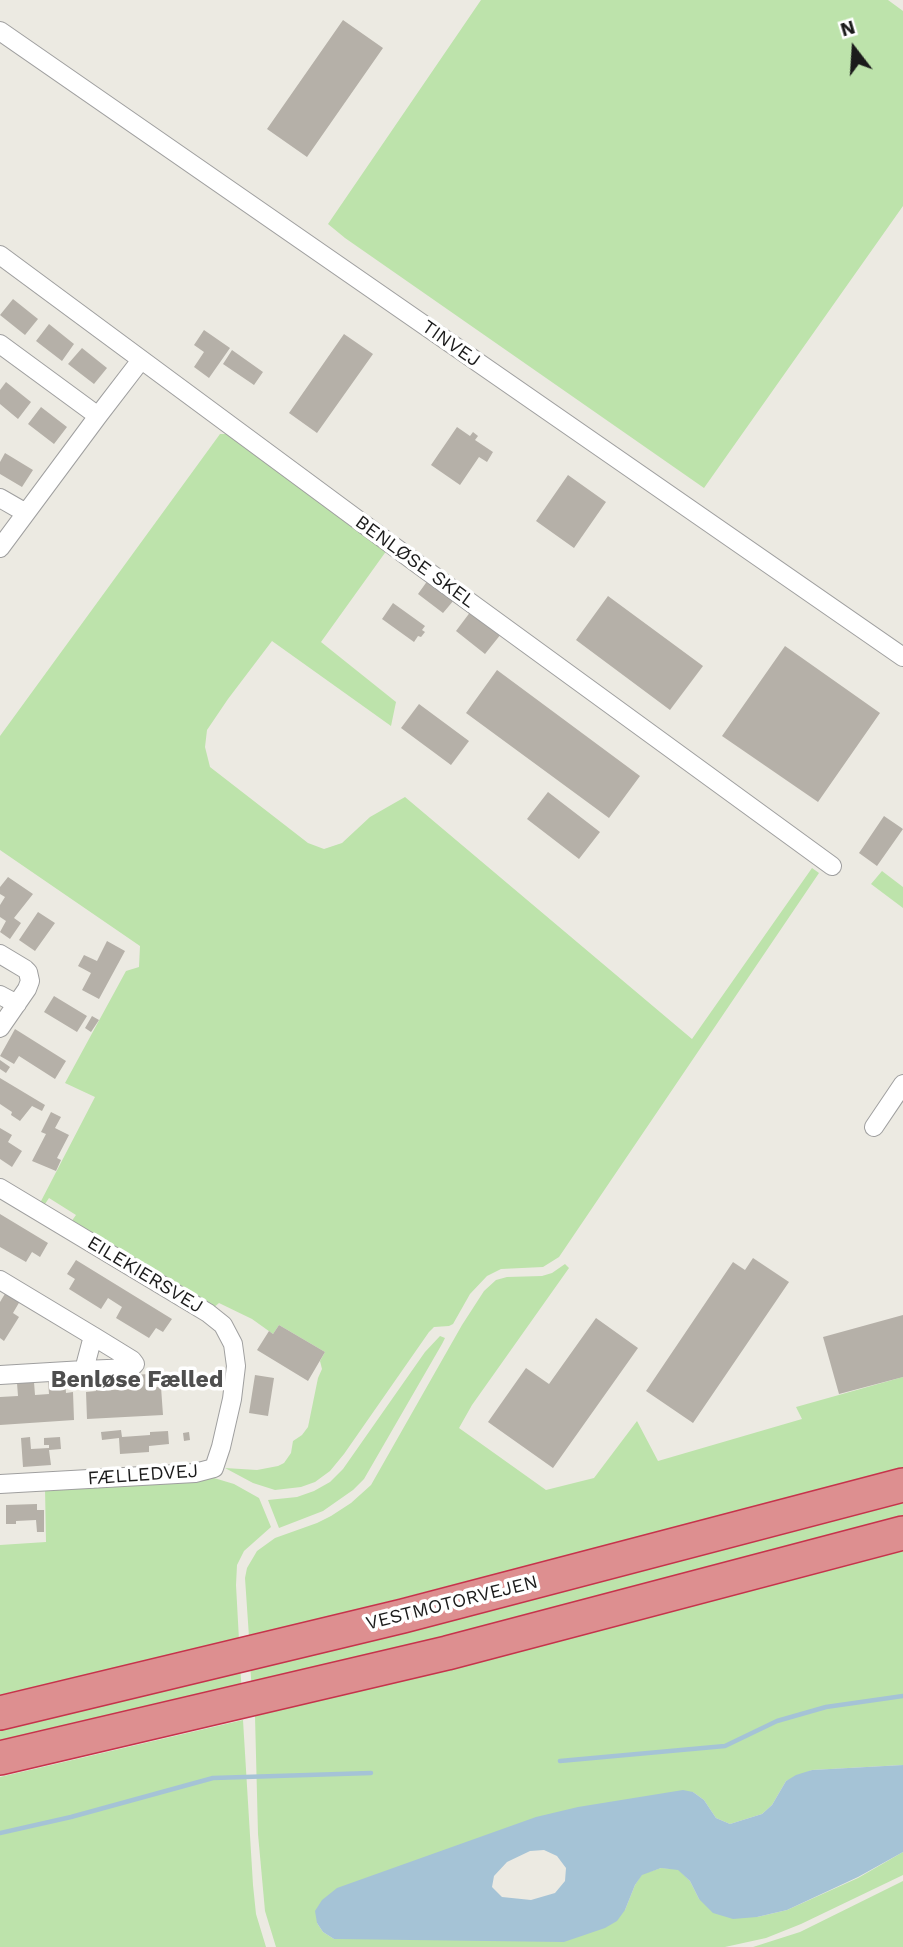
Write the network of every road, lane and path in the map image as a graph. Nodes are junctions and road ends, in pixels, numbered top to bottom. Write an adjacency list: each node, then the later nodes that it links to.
1 (0, 31): 9 (street, TINVEJ)
2 (0, 255): 4 (street, BENLØSE SKEL)
3 (0, 344): 5 (street)
4 (141, 360): 5 (street); 10 (street, BENLØSE SKEL)
5 (98, 416): 7 (street)
6 (0, 498): 7 (street)
7 (26, 513): 8 (street)
8 (0, 548)
9 (903, 657)
10 (832, 866)
11 (0, 954): 13 (street)
12 (0, 995): 13 (street)
13 (17, 1004): 14 (street)
14 (0, 1028)
15 (903, 1084): 16 (street)
16 (874, 1128)
17 (0, 1188): 22 (street, EILEKIERSVEJ)
18 (0, 1280): 19 (street)
19 (93, 1336): 20 (street); 20 (street)
20 (84, 1370): 21 (street)
21 (0, 1375)
22 (232, 1399): 23 (street, FÆLLEDVEJ)
23 (0, 1484)
24 (903, 1485): 26 (highway, VESTMOTORVEJEN)
25 (903, 1533): 27 (highway)
26 (0, 1713)
27 (0, 1758)

